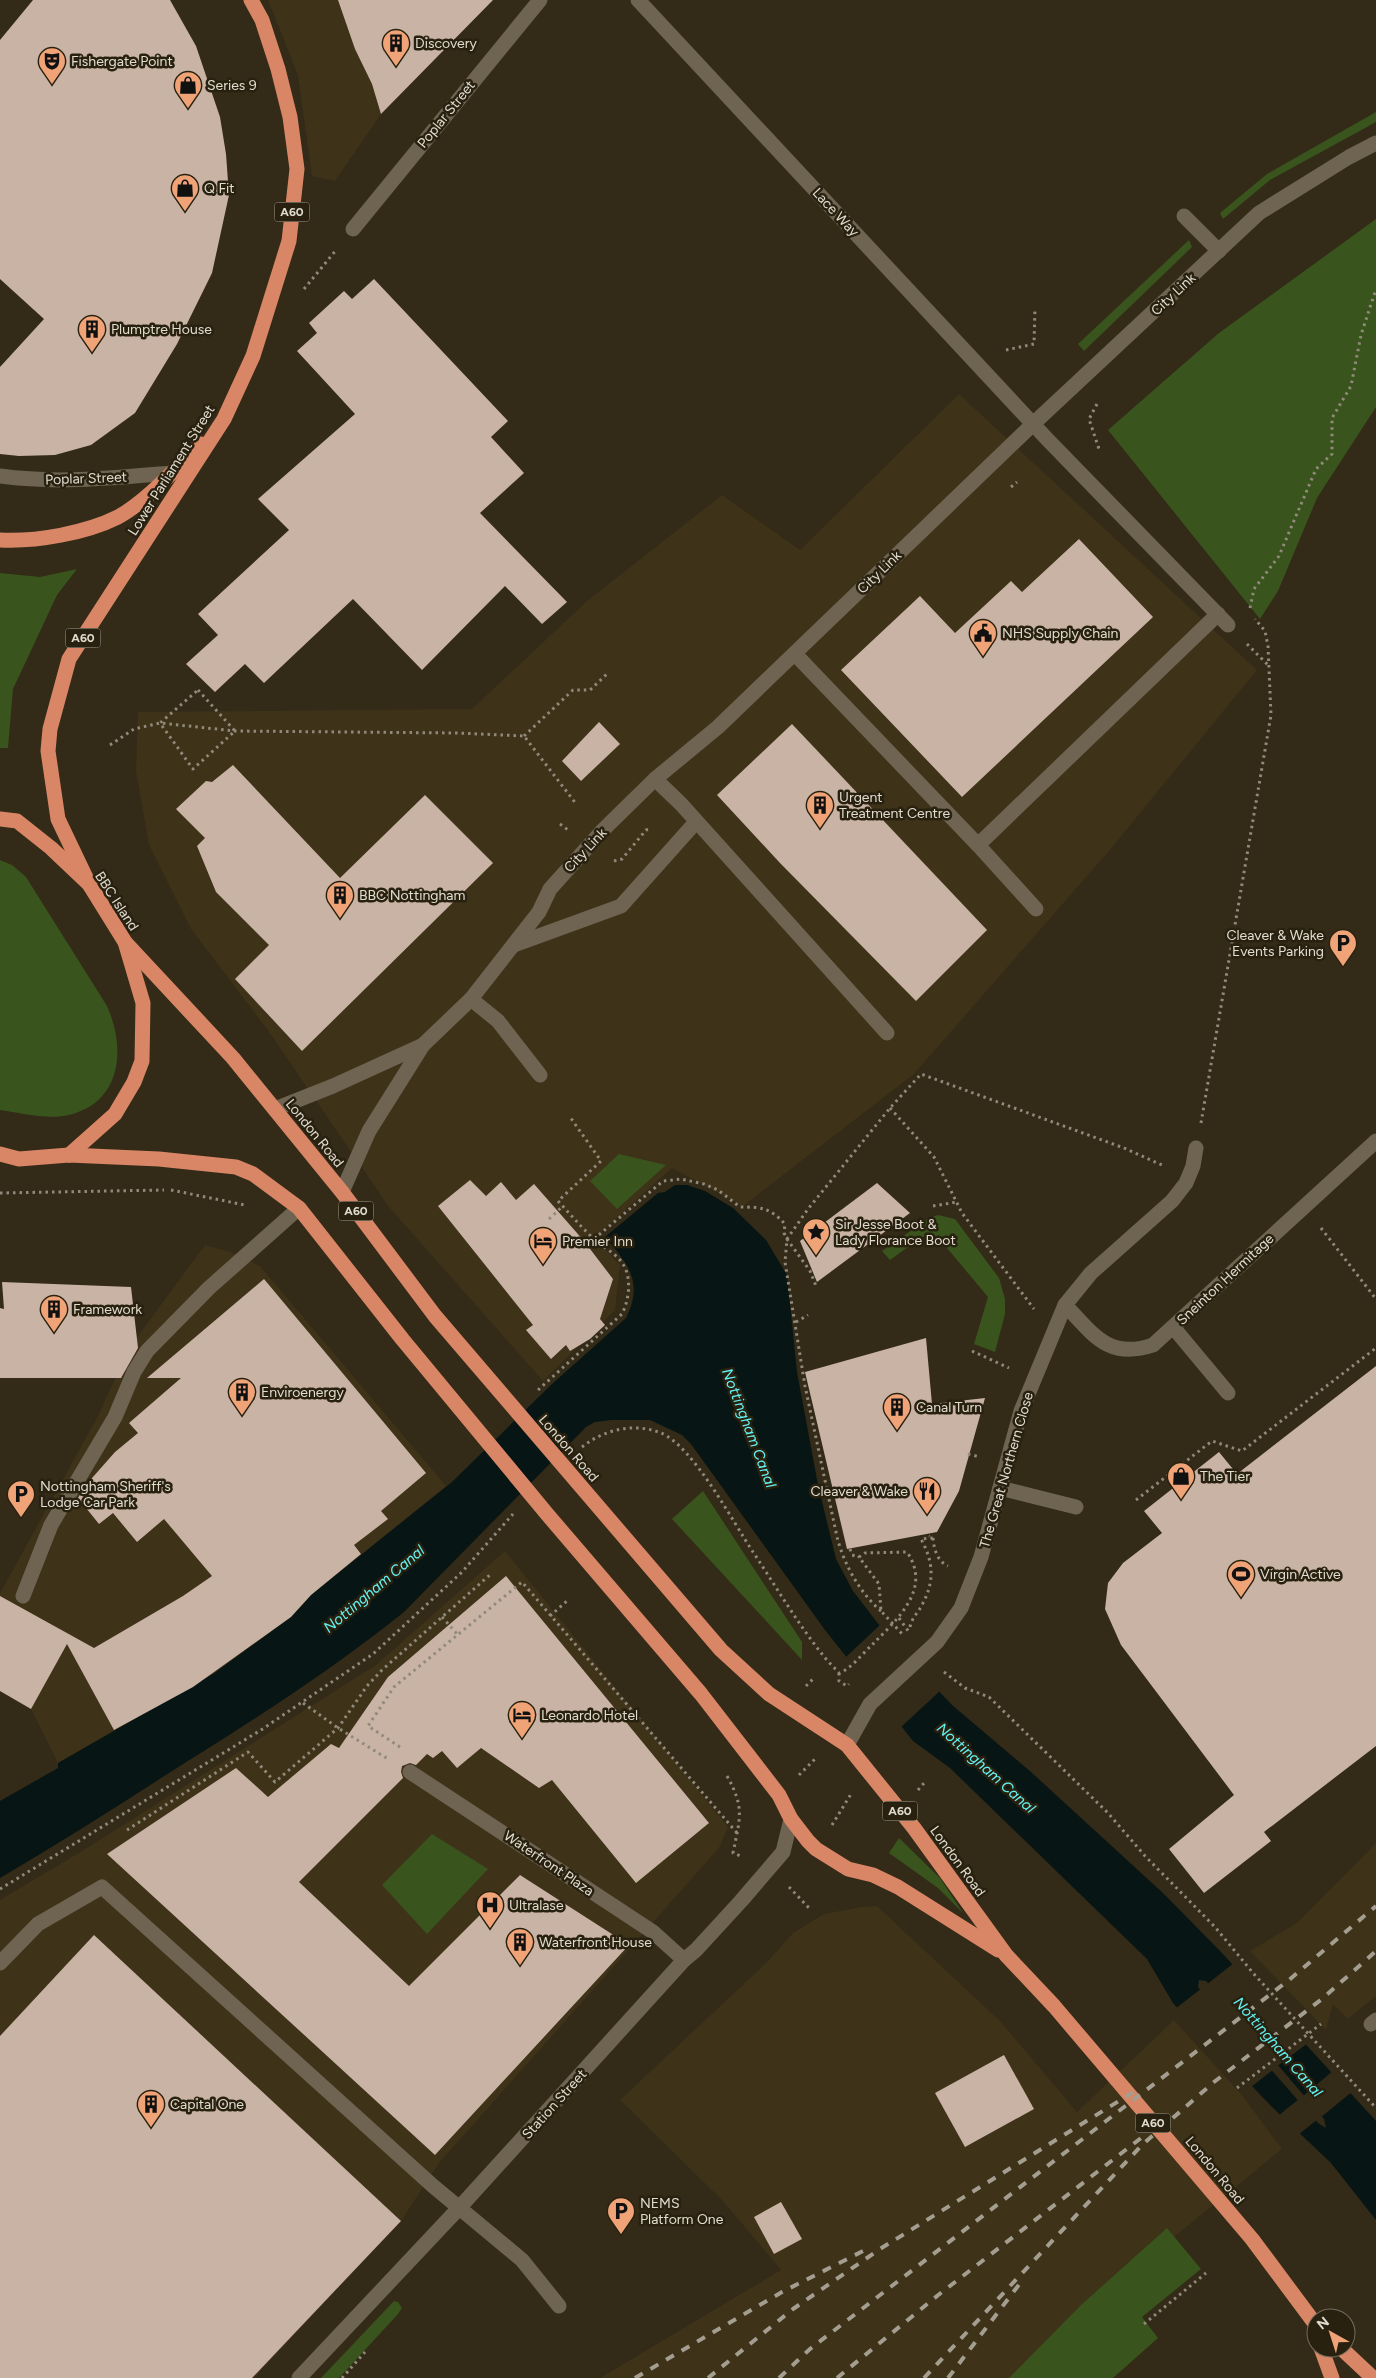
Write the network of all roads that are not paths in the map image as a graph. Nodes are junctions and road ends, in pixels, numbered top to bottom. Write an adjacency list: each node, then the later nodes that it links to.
1 (251, 0): 8 (highway, Lower Parliament Street / A60)
2 (540, 0): 6 (street, Poplar Street)
3 (638, 0): 9 (street, Lace Way)
4 (1376, 143): 7 (street, City Link)
5 (1184, 216): 7 (street)
6 (353, 229)
7 (1219, 251): 9 (street, City Link)
8 (224, 419): 10 (highway); 18 (highway, Lower Parliament Street / A60)
9 (1034, 423): 13 (street, City Link); 17 (street, Lace Way)
10 (172, 473): 11 (street, Poplar Street); 12 (highway)
11 (0, 476)
12 (0, 540)
13 (795, 654): 14 (street, City Link); 17 (street)
14 (655, 779): 16 (street); 21 (street, City Link)
15 (0, 820): 18 (highway, BBC Island / A60)
16 (695, 823): 21 (street); 23 (street)
17 (978, 845): 19 (street)
18 (89, 884): 20 (highway, BBC Island / A60)
19 (1036, 909)
20 (125, 942): 26 (highway, London Road / A60); 30 (highway, BBC Island / A60)
21 (514, 945): 22 (street, City Link)
22 (471, 999): 24 (street, City Link); 25 (street)
23 (887, 1033)
24 (423, 1044): 26 (street, City Link); 33 (street, City Link)
25 (540, 1075)
26 (275, 1109): 33 (highway, London Road / A60)
27 (1376, 1141): 36 (street, Sneinton Hermitage)
28 (1196, 1148): 35 (street, The Great Northern Close)
29 (0, 1154): 31 (highway, A60)
30 (70, 1156): 31 (highway, A60); 34 (highway, London Road / A60)
31 (20, 1159): 32 (street)
32 (0, 1161)
33 (342, 1192): 41 (highway, London Road / A60)
34 (299, 1208): 40 (street); 43 (highway, London Road / A60)
35 (1065, 1305): 36 (street, Sneinton Hermitage); 38 (street, The Great Northern Close)
36 (1173, 1327): 37 (street)
37 (1228, 1393)
38 (1000, 1488): 39 (street); 41 (street, The Great Northern Close)
39 (1076, 1507)
40 (23, 1596)
41 (847, 1745): 44 (highway, London Road / A60)
42 (410, 1772): 45 (street, Waterfront Plaza)
43 (791, 1819): 44 (highway, London Road / A60); 45 (street, Station Street)
44 (1006, 1955): 49 (highway, London Road / A60)
45 (684, 1960): 47 (street, Station Street)
46 (0, 1963): 47 (street)
47 (460, 2207): 48 (street); 52 (street, Station Street)
48 (559, 2306)
49 (1306, 2314)
50 (1325, 2358): 53 (highway)
51 (1352, 2358): 54 (highway)
52 (299, 2378)
53 (1332, 2378)
54 (1373, 2378)

